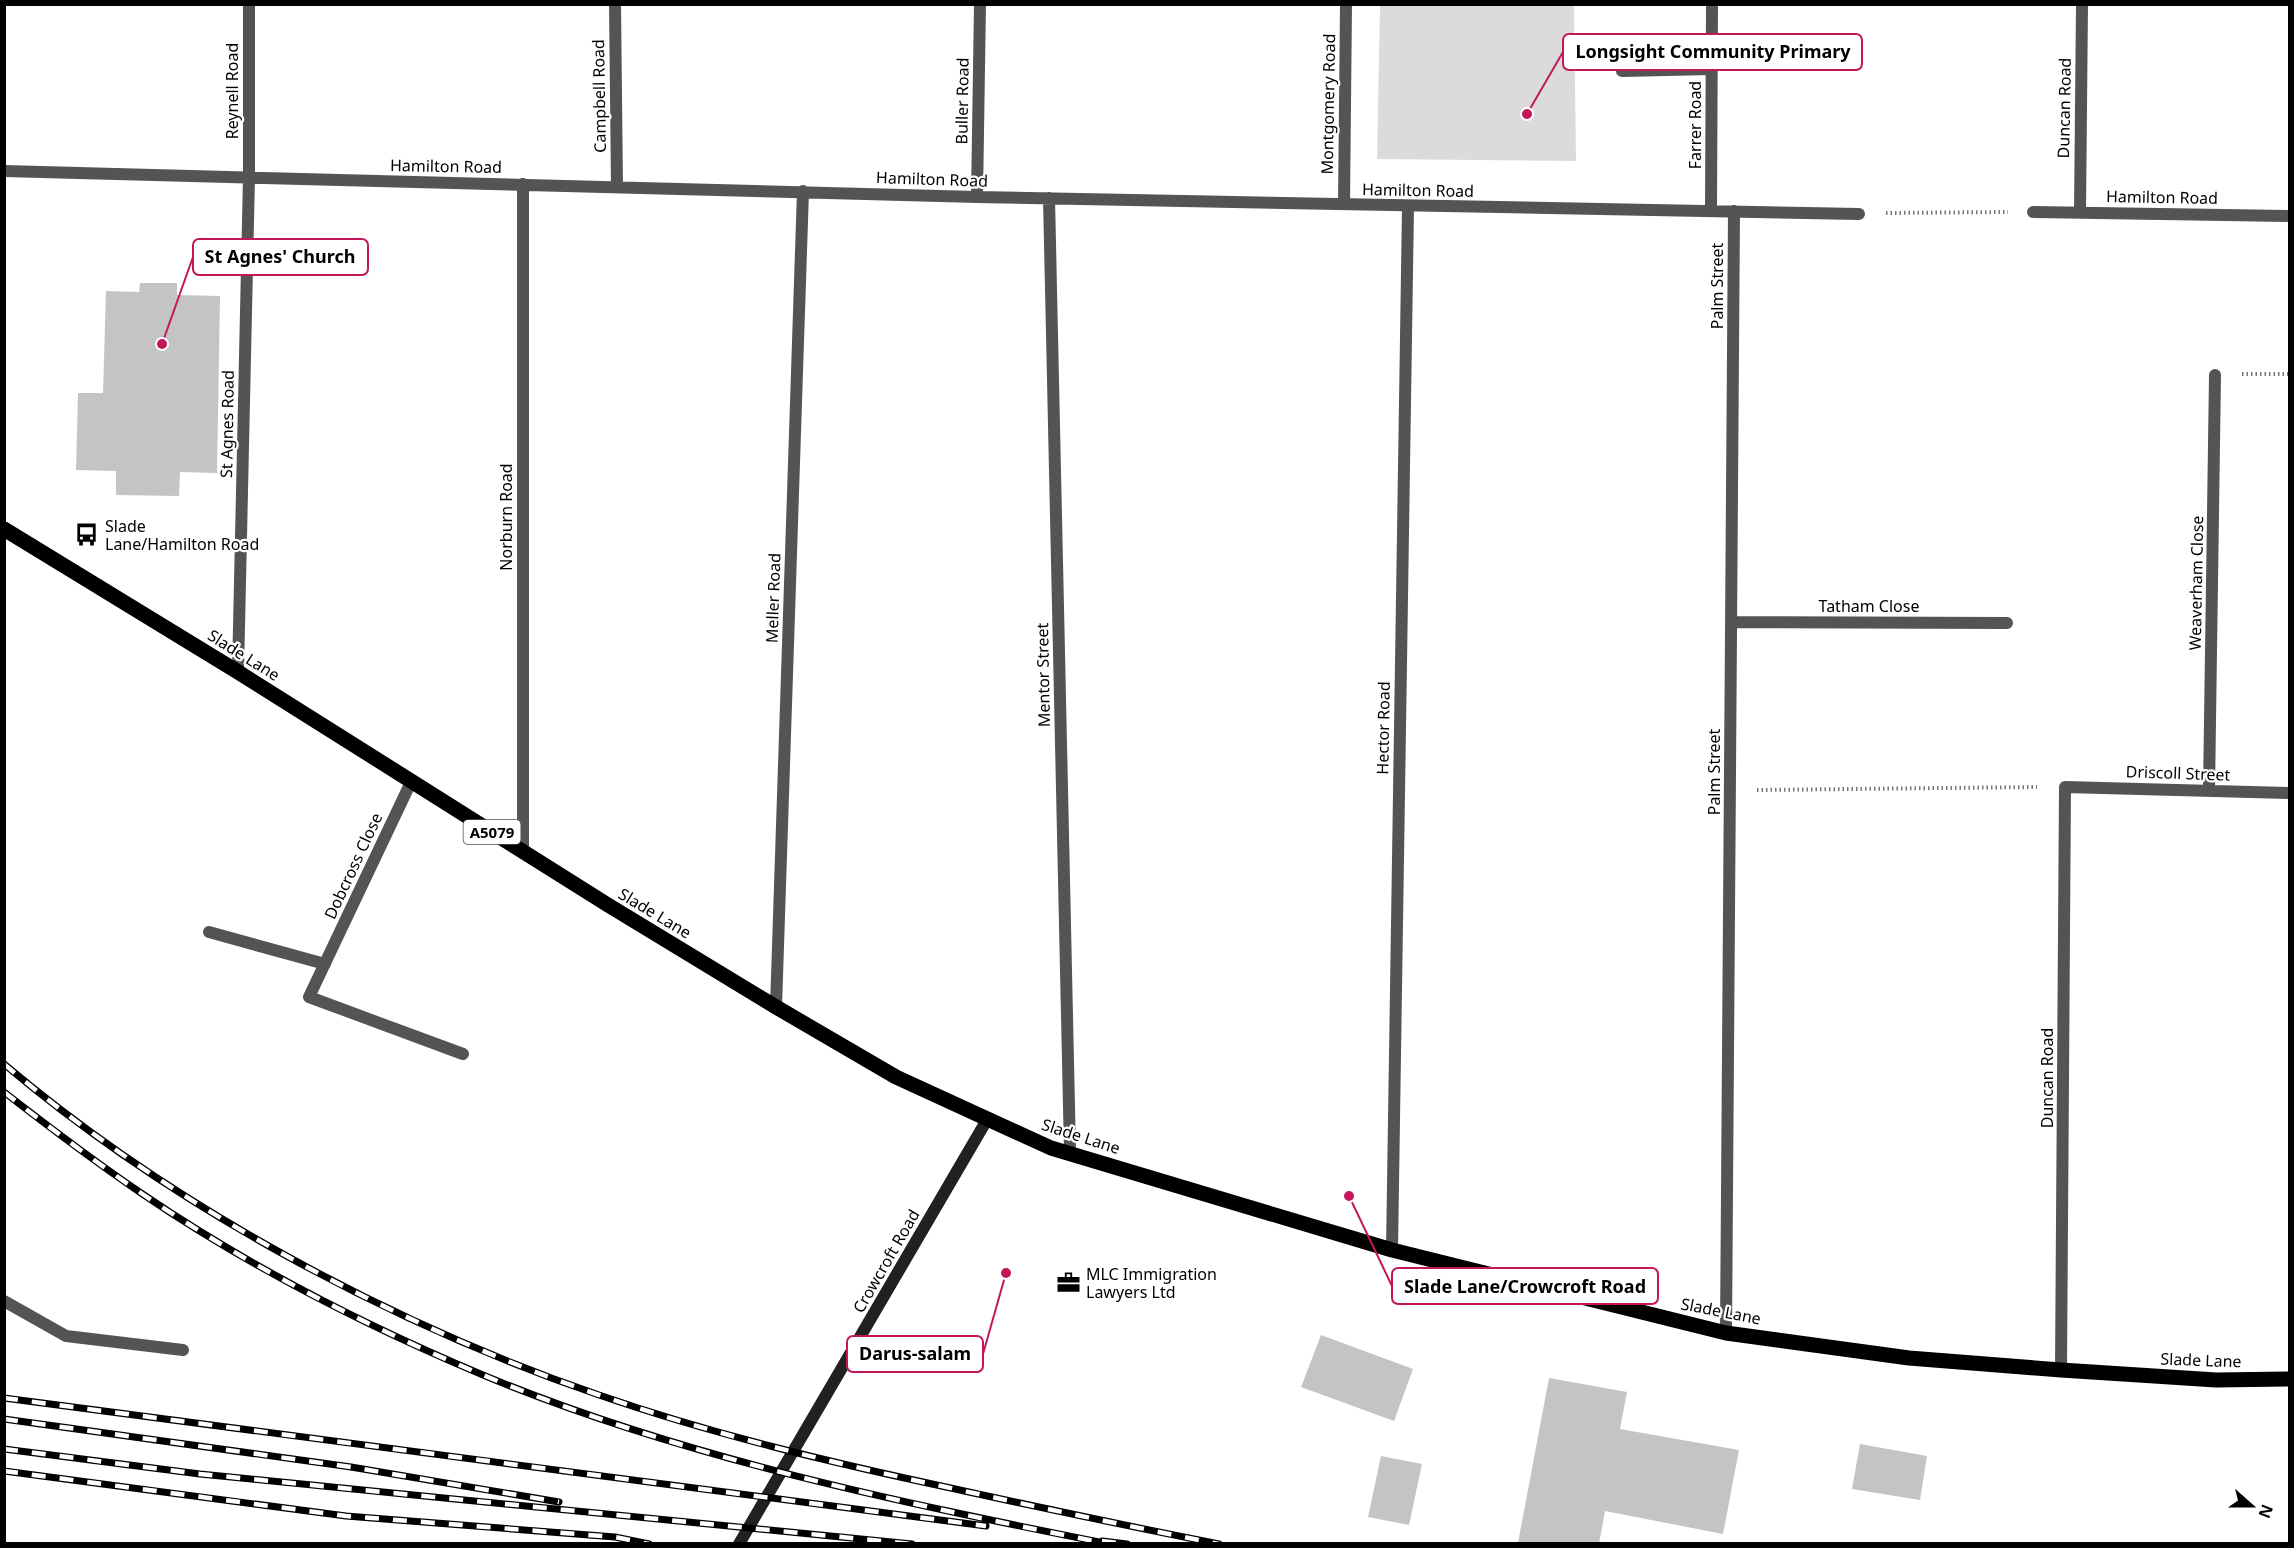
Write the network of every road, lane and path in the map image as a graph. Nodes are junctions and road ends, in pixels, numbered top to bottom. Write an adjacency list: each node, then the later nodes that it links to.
1 (249, 4): 10 (street, Reynell Road)
2 (615, 4): 12 (street, Campbell Road)
3 (980, 4): 14 (street, Buller Road)
4 (1346, 4): 16 (street, Montgomery Road)
5 (1712, 4): 7 (street, Farrer Road)
6 (2082, 4): 21 (street, Duncan Road)
7 (1711, 69): 8 (street); 18 (street, Farrer Road)
8 (1622, 71)
9 (4, 171): 10 (street, Hamilton Road)
10 (249, 177): 11 (street, Hamilton Road); 29 (street, St Agnes Road)
11 (522, 184): 12 (street, Hamilton Road); 35 (street, Norburn Road)
12 (617, 187): 13 (street, Hamilton Road)
13 (803, 191): 14 (street, Hamilton Road); 38 (street, Meller Road)
14 (977, 197): 15 (street, Hamilton Road)
15 (1049, 198): 16 (street, Hamilton Road); 41 (street, Mentor Street)
16 (1344, 204): 17 (street, Hamilton Road)
17 (1408, 207): 18 (street, Hamilton Road); 42 (street, Hector Road)
18 (1711, 210): 19 (street, Hamilton Road)
19 (1734, 211): 22 (street, Hamilton Road); 27 (street, Palm Street)
20 (2033, 212): 21 (street, Hamilton Road); 22 (path)
21 (2080, 212): 23 (street, Hamilton Road)
22 (1858, 214)
23 (2289, 216)
24 (2289, 374): 25 (path)
25 (2215, 375): 33 (street, Weaverham Close)
26 (4, 530): 29 (main road, Slade Lane / A5079)
27 (1731, 621): 28 (street, Tatham Close); 32 (street, Palm Street)
28 (2007, 623)
29 (238, 672): 30 (main road, Slade Lane / A5079)
30 (411, 782): 35 (main road, Slade Lane / A5079); 37 (street, Dobcross Close)
31 (2065, 787): 32 (path); 33 (street, Driscoll Street); 46 (street, Duncan Road)
32 (1730, 791): 44 (street, Palm Street)
33 (2209, 791): 34 (street, Driscoll Street)
34 (2289, 793)
35 (523, 850): 38 (main road, Slade Lane / A5079)
36 (208, 932): 37 (street)
37 (325, 964): 39 (street, Dobcross Close)
38 (776, 1006): 40 (main road, Slade Lane / A5079)
39 (463, 1054)
40 (988, 1118): 41 (main road, Slade Lane / A5079); 48 (street, Crowcroft Road)
41 (1070, 1152): 42 (main road, Slade Lane / A5079)
42 (1392, 1250): 44 (main road, Slade Lane / A5079)
43 (4, 1300): 45 (street)
44 (1726, 1333): 46 (main road, Slade Lane / A5079)
45 (183, 1350)
46 (2061, 1370): 47 (main road, Slade Lane / A5079)
47 (2289, 1379)
48 (739, 1544)

